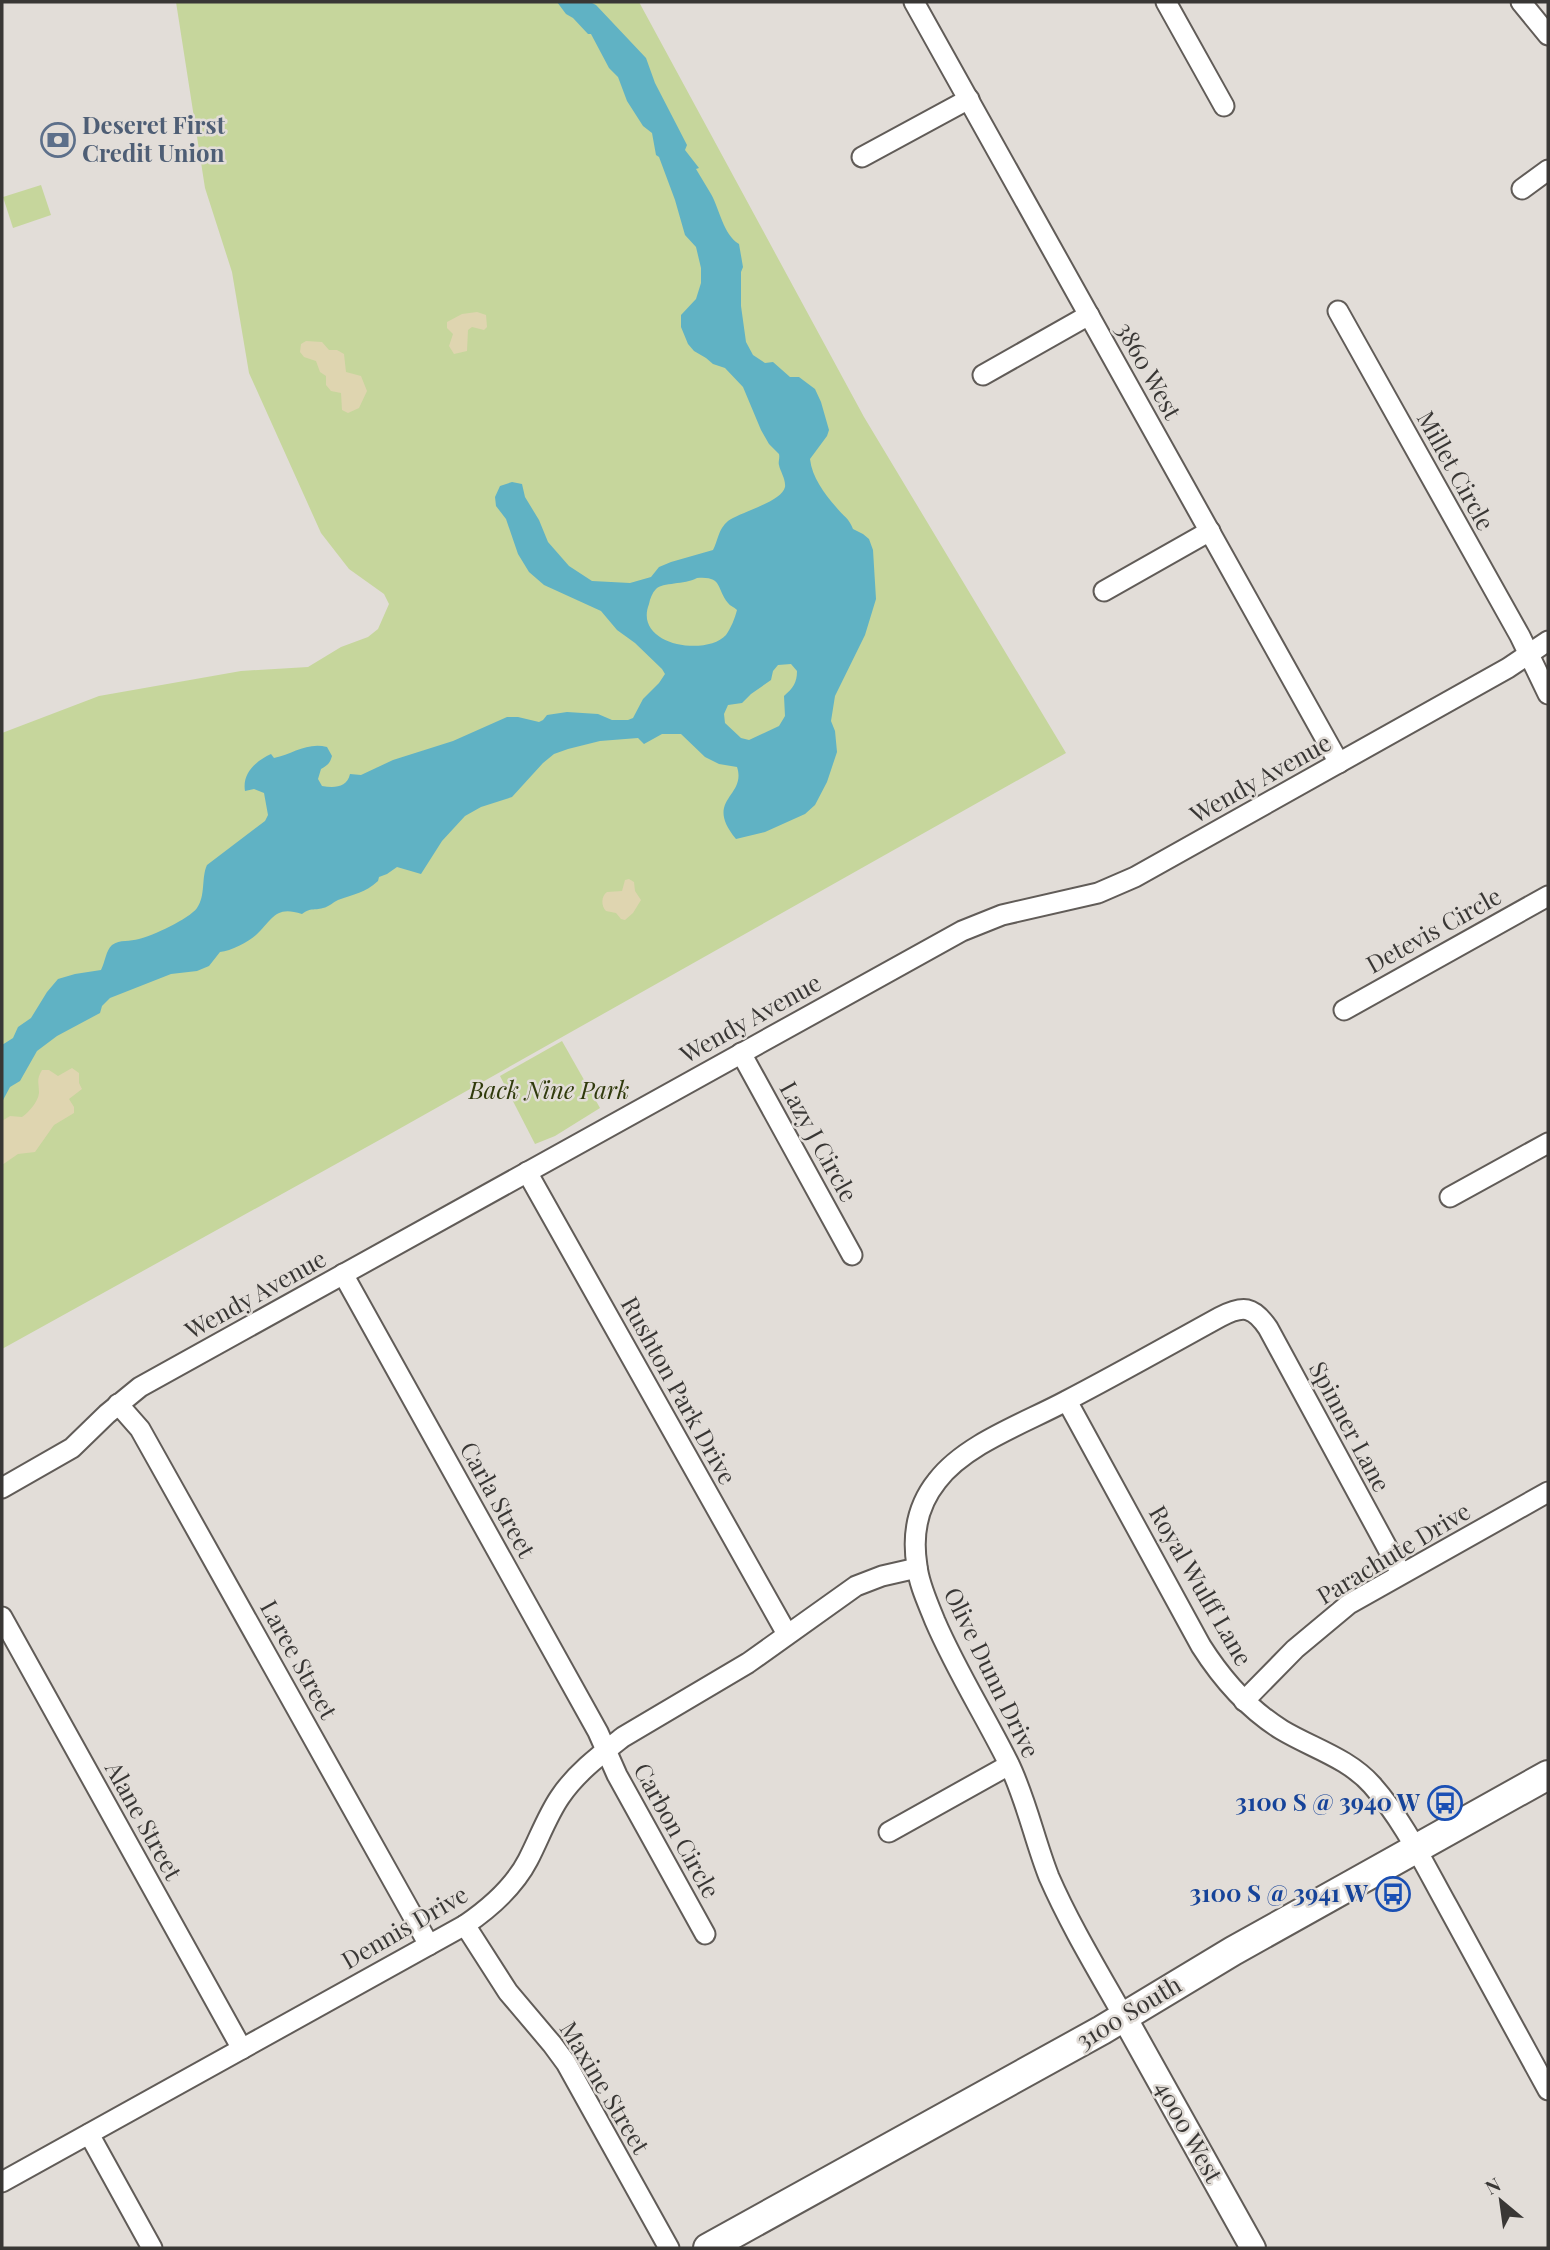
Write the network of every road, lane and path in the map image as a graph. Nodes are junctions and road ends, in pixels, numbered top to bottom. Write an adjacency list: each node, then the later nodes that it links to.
1 (915, 2): 5 (street, 3860 West)
2 (1166, 2): 6 (street)
3 (1521, 2): 4 (street)
4 (1548, 35)
5 (969, 99): 7 (street); 11 (street, 3860 West)
6 (1224, 106)
7 (862, 158)
8 (1548, 170): 9 (street)
9 (1522, 189)
10 (1338, 312): 16 (street, Millet Circle)
11 (1089, 315): 12 (street); 13 (street, 3860 West)
12 (983, 375)
13 (1210, 531): 14 (street); 18 (street, 3860 West)
14 (1104, 590)
15 (1548, 641): 16 (street, Wendy Avenue)
16 (1528, 655): 17 (street, Millet Circle); 18 (street, Wendy Avenue)
17 (1548, 694)
18 (1339, 763): 21 (street, Wendy Avenue)
19 (1548, 895): 20 (street, Detevis Circle)
20 (1345, 1010)
21 (741, 1054): 23 (street, Wendy Avenue); 25 (street, Lazy J Circle)
22 (1548, 1143): 24 (street)
23 (527, 1172): 26 (street, Wendy Avenue); 35 (street, Rushton Park Drive)
24 (1450, 1198)
25 (852, 1255)
26 (343, 1274): 29 (street, Wendy Avenue); 37 (street, Carla Street)
27 (1248, 1309): 28 (street, Olive Dunn Drive); 33 (street, Spinner Lane)
28 (1067, 1401): 32 (street, Olive Dunn Drive); 36 (street, Royal Wulff Lane)
29 (118, 1404): 30 (street, Wendy Avenue); 44 (street, Laree Street)
30 (2, 1488)
31 (1548, 1492): 33 (street, Parachute Drive)
32 (917, 1568): 35 (street, Dennis Drive); 38 (street, Olive Dunn Drive)
33 (1401, 1573): 36 (street, Parachute Drive)
34 (2, 1617): 46 (street, Alane Street)
35 (787, 1634): 37 (street, Dennis Drive)
36 (1244, 1700): 41 (street, Royal Wulff Lane)
37 (606, 1750): 42 (street, Dennis Drive); 43 (street, Carbon Circle)
38 (1009, 1765): 40 (street); 45 (street, Olive Dunn Drive)
39 (1548, 1775): 41 (main road, 3100 South)
40 (889, 1832)
41 (1416, 1849): 45 (main road, 3100 South); 47 (street, Royal Wulff Lane)
42 (465, 1925): 44 (street, Dennis Drive); 51 (street, Maxine Street)
43 (705, 1934)
44 (429, 1945): 46 (street, Dennis Drive)
45 (1124, 2017): 52 (main road, 3100 South); 53 (street, 4000 West)
46 (242, 2049): 48 (street, Dennis Drive)
47 (1548, 2090)
48 (89, 2134): 49 (street, Dennis Drive); 50 (street)
49 (2, 2182)
50 (152, 2248)
51 (669, 2248)
52 (708, 2248)
53 (1253, 2248)

